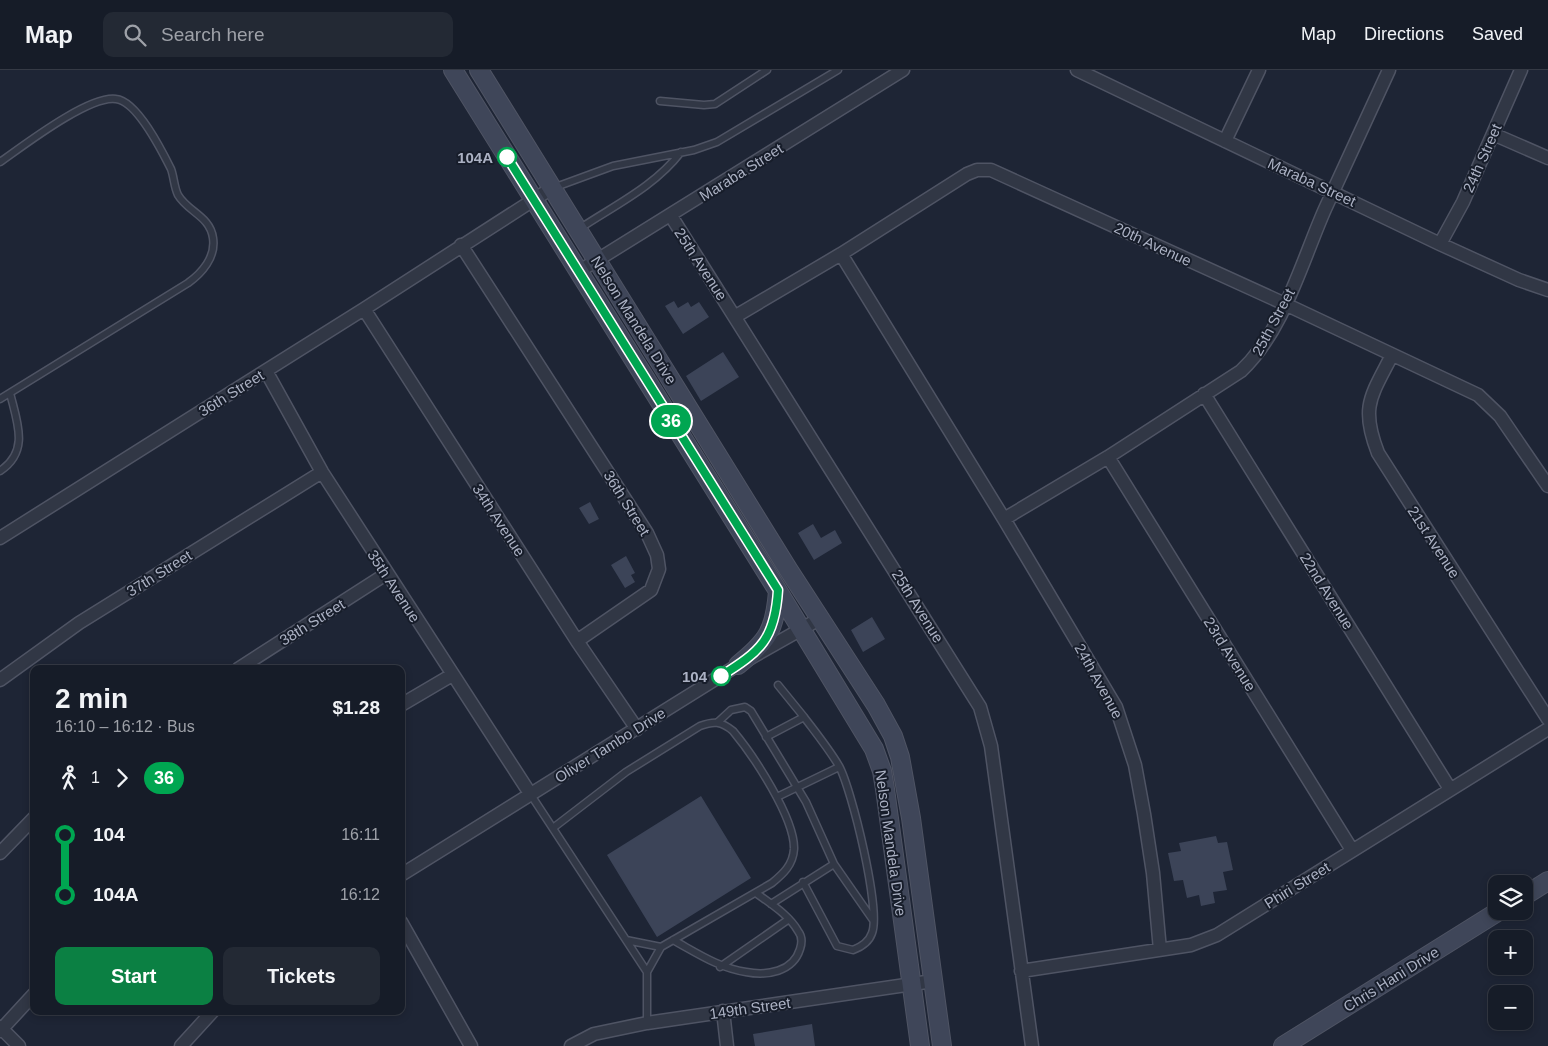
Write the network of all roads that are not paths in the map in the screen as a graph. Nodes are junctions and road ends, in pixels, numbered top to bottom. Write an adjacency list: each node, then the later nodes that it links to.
1 (453, 70): 18 (main road, Nelson Mandela Drive)
2 (479, 70): 16 (main road, Nelson Mandela Drive)
3 (767, 70): 10 (lane)
4 (838, 70): 13 (lane)
5 (903, 70): 19 (street, Maraba Street)
6 (1077, 70): 12 (street, Maraba Street)
7 (1260, 70): 12 (street)
8 (1389, 70): 17 (street, 25th Street)
9 (1521, 70): 11 (street, 24th Street)
10 (660, 101)
11 (1493, 134): 14 (street); 21 (street, 24th Street)
12 (1225, 141): 17 (street, Maraba Street)
13 (681, 152): 16 (lane); 20 (lane)
14 (1548, 158)
15 (0, 162): 32 (lane)
16 (552, 188): 18 (street, 36th Street); 20 (main road, Nelson Mandela Drive)
17 (1333, 192): 21 (street, Maraba Street); 27 (street, 25th Street)
18 (533, 200): 22 (street, 36th Street); 25 (main road, Nelson Mandela Drive)
19 (671, 216): 24 (street, Maraba Street); 29 (street, 25th Avenue)
20 (578, 229): 24 (main road, Nelson Mandela Drive)
21 (1440, 244): 26 (street, Maraba Street)
22 (461, 245): 28 (street, 36th Street); 45 (street, 36th Street)
23 (841, 254): 27 (street, 20th Avenue); 29 (street, 20th Avenue); 39 (street, 24th Avenue)
24 (597, 260): 25 (street, Maraba Street); 43 (main road, Nelson Mandela Drive)
25 (578, 272): 42 (main road, Nelson Mandela Drive)
26 (1548, 290)
27 (1285, 304): 30 (street, 20th Avenue); 33 (street, 25th Street)
28 (364, 309): 31 (street, 36th Street); 45 (street, 34th Avenue)
29 (736, 316): 83 (street, 25th Avenue)
30 (1392, 355): 38 (street, 20th Avenue); 53 (street, 21st Avenue)
31 (266, 371): 37 (street, 35th Avenue); 40 (street, 36th Street)
32 (10, 393): 34 (lane); 36 (lane)
33 (1204, 394): 35 (street, 25th Street); 60 (street, 22nd Avenue)
34 (0, 399)
35 (1108, 457): 39 (street, 25th Street); 65 (street, 23rd Avenue)
36 (0, 471)
37 (322, 472): 41 (street, 35th Avenue); 49 (street, 37th Street)
38 (1548, 486)
39 (1004, 519): 81 (street, 24th Avenue)
40 (0, 538)
41 (386, 574): 46 (street, 38th Street); 48 (street, 35th Avenue)
42 (778, 590): 44 (main road, Nelson Mandela Drive); 47 (main road)
43 (821, 618): 44 (street, Oliver Tambo Drive); 85 (main road, Nelson Mandela Drive)
44 (801, 630): 47 (street, Oliver Tambo Drive); 86 (main road, Nelson Mandela Drive)
45 (577, 640): 55 (street, 34th Avenue)
46 (244, 665)
47 (738, 665): 55 (street, Oliver Tambo Drive)
48 (452, 675): 51 (street); 61 (street, 35th Avenue)
49 (0, 680)
50 (778, 685): 52 (lane)
51 (405, 703)
52 (804, 717): 57 (lane); 58 (lane)
53 (1548, 718)
54 (718, 722): 57 (lane); 62 (lane); 64 (lane)
55 (637, 729): 61 (street, Oliver Tambo Drive)
56 (1548, 729): 60 (street, Phiri Street)
57 (766, 737): 59 (lane)
58 (840, 767): 59 (lane); 76 (lane)
59 (798, 788): 62 (lane); 67 (lane)
60 (1450, 789): 65 (street, Phiri Street)
61 (531, 795): 64 (lane); 68 (street, Oliver Tambo Drive)
62 (777, 797): 72 (lane)
63 (30, 822): 66 (street)
64 (553, 828): 78 (lane)
65 (1352, 850): 81 (street, Phiri Street)
66 (0, 853)
67 (834, 864): 70 (lane); 76 (lane)
68 (405, 873)
69 (1548, 881): 71 (main road)
70 (803, 882): 73 (lane); 76 (lane)
71 (1533, 890)
72 (756, 893): 73 (lane); 79 (lane)
73 (770, 904): 75 (lane)
74 (1488, 918): 100 (main road, Chris Hani Drive)
75 (789, 919): 82 (lane); 82 (lane)
76 (874, 922)
77 (405, 929): 94 (street)
78 (626, 940): 80 (lane); 84 (lane)
79 (673, 940): 80 (lane); 82 (lane)
80 (661, 947): 84 (lane)
81 (1160, 950): 83 (street, Phiri Street)
82 (720, 967)
83 (1021, 971): 99 (street, 25th Avenue)
84 (648, 972): 90 (lane)
85 (933, 981): 86 (street, 149th Street); 98 (main road, Nelson Mandela Drive)
86 (910, 984): 88 (street, 149th Street); 97 (main road, Nelson Mandela Drive)
87 (30, 998): 91 (street)
88 (723, 1011): 90 (street, 149th Street); 96 (street)
89 (209, 1015): 93 (street)
90 (647, 1023): 95 (street, 149th Street)
91 (1, 1029): 92 (street)
92 (20, 1046)
93 (181, 1046)
94 (471, 1046)
95 (571, 1046)
96 (727, 1046)
97 (920, 1046)
98 (942, 1046)
99 (1032, 1046)
100 (1283, 1046)

